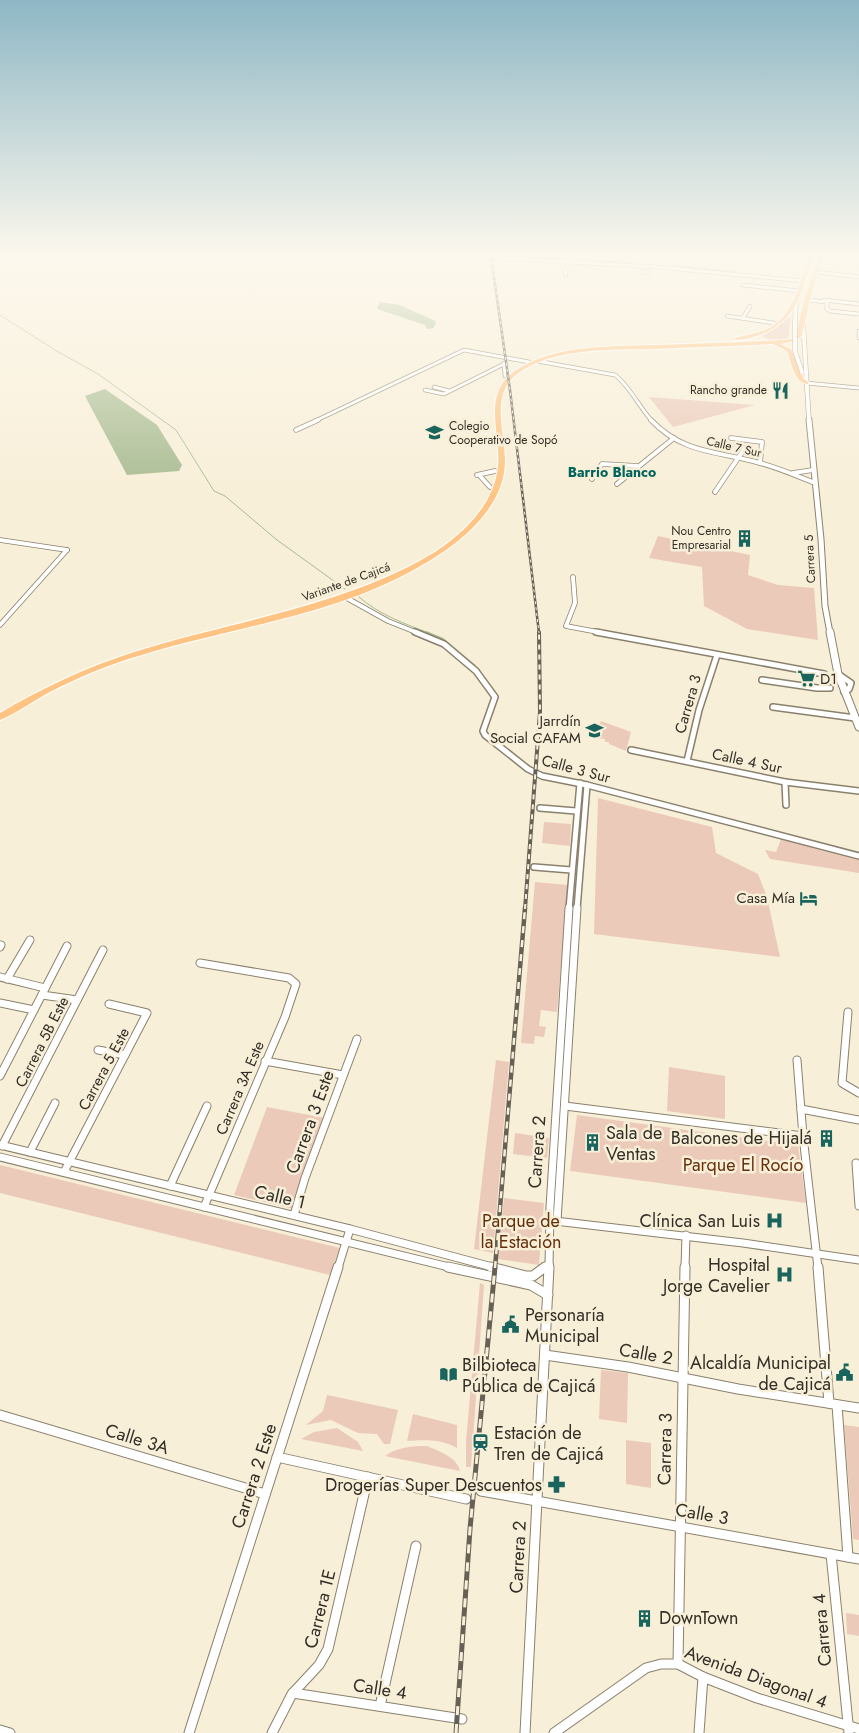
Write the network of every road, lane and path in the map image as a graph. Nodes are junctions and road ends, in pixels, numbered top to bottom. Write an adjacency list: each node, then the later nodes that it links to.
1 (745, 337): 9 (highway, Variante de Cajicá)
2 (759, 337): 6 (highway)
3 (794, 337): 13 (main road, Carrera 5, bridge)
4 (797, 337): 6 (highway, Variante de Cajicá)
5 (804, 337): 13 (main road, Carrera 5)
6 (776, 342): 7 (highway, Variante de Cajicá)
7 (740, 344): 10 (highway, Variante de Cajicá); 13 (highway)
8 (502, 357): 9 (street); 11 (street); 18 (street)
9 (528, 362): 12 (highway, Variante de Cajicá)
10 (537, 362): 19 (street, Calle 7 Sur); 35 (highway, Variante de Cajicá)
11 (504, 364): 12 (street); 17 (street)
12 (505, 376): 26 (highway, Variante de Cajicá)
13 (806, 384): 15 (street); 25 (main road, Carrera 5)
14 (434, 387): 17 (street)
15 (859, 388)
16 (426, 390): 17 (street)
17 (449, 391)
18 (296, 430)
19 (674, 438): 22 (street, Calle 7 Sur); 24 (street)
20 (731, 438): 23 (street)
21 (745, 448): 22 (street)
22 (739, 458): 23 (street, Calle 7 Sur); 32 (street)
23 (760, 463): 27 (street, Calle 7 Sur)
24 (637, 466): 28 (street); 30 (street)
25 (813, 470): 27 (street); 29 (main road, Carrera 5)
26 (495, 471): 31 (highway, Variante de Cajicá); 31 (street)
27 (792, 473): 29 (street, Calle 7 Sur)
28 (592, 479)
29 (814, 483): 45 (main road, Carrera 5)
30 (616, 484)
31 (490, 486): 35 (highway, Variante de Cajicá)
32 (715, 492)
33 (0, 540): 37 (street)
34 (573, 577): 38 (street)
35 (365, 587): 36 (highway, Variante de Cajicá)
36 (346, 595): 43 (highway, Variante de Cajicá); 44 (highway, Variante de Cajicá); 50 (street, Calle 3 Sur)
37 (0, 625)
38 (717, 655): 39 (street); 48 (street, Carrera 3)
39 (824, 674)
40 (762, 680): 41 (street)
41 (830, 688)
42 (773, 707): 45 (street)
43 (0, 710)
44 (0, 716)
45 (855, 718): 46 (main road, Carrera 5)
46 (859, 728)
47 (631, 750): 48 (street, Calle 4 Sur)
48 (687, 761): 49 (street, Calle 4 Sur)
49 (785, 782): 52 (street, Calle 4 Sur); 53 (street)
50 (580, 783): 51 (street, Calle 3 Sur); 55 (street, Carrera 2)
51 (587, 785): 56 (street, Calle 3 Sur); 81 (street)
52 (859, 791)
53 (786, 805)
54 (540, 808): 55 (street)
55 (576, 811): 58 (street, Carrera 2)
56 (859, 856)
57 (534, 867): 58 (street)
58 (571, 870): 96 (street, Carrera 2)
59 (30, 940): 63 (street)
60 (67, 946): 64 (street)
61 (103, 950): 66 (street, Carrera 5B Este)
62 (200, 963): 75 (street, Carrera 3A Este)
63 (3, 978): 64 (street)
64 (45, 988): 65 (street)
65 (42, 995): 66 (street); 69 (street)
66 (77, 1000): 85 (street, Carrera 5B Este)
67 (0, 1003): 69 (street)
68 (109, 1004): 73 (street, Carrera 5 Este)
69 (34, 1010): 77 (street)
70 (848, 1012): 78 (street)
71 (357, 1039): 76 (street, Carrera 3 Este)
72 (98, 1050): 73 (street)
73 (125, 1055): 88 (street, Carrera 5 Este)
74 (797, 1060): 82 (street)
75 (265, 1061): 76 (street); 92 (street, Carrera 3A Este)
76 (343, 1075): 95 (street, Carrera 3 Este)
77 (0, 1076)
78 (859, 1093)
79 (55, 1104): 86 (street)
80 (207, 1106): 91 (street)
81 (565, 1106): 84 (street); 96 (street)
82 (801, 1109): 83 (street); 84 (street)
83 (859, 1120)
84 (803, 1136): 100 (street)
85 (1, 1146): 86 (street, Calle 1)
86 (30, 1152): 88 (street, Calle 1)
87 (0, 1157): 90 (street, Calle 1)
88 (70, 1161): 90 (street, Carrera 5 Este); 91 (street, Calle 1)
89 (856, 1163): 93 (street)
90 (64, 1172): 94 (street, Calle 1)
91 (170, 1186): 92 (street, Calle 1)
92 (209, 1195): 94 (street, Carrera 3A Este); 95 (street, Calle 1)
93 (859, 1206)
94 (204, 1207): 99 (street, Calle 1)
95 (294, 1215): 97 (street, Calle 1)
96 (553, 1221): 98 (street); 102 (street, Carrera 2)
97 (350, 1229): 99 (street, Carrera 2 Este); 102 (street, Calle 1)
98 (686, 1236): 100 (street); 105 (street, Carrera 3)
99 (346, 1241): 103 (street, Calle 1); 109 (street, Carrera 2 Este)
100 (817, 1254): 101 (street); 106 (street)
101 (859, 1260)
102 (549, 1264): 103 (street, Carrera 2)
103 (548, 1295): 104 (street, Carrera 2)
104 (545, 1355): 105 (street, Calle 2); 114 (street, Carrera 2)
105 (683, 1377): 106 (street, Calle 2); 115 (street, Carrera 3)
106 (833, 1404): 107 (street, Calle 2); 118 (street)
107 (859, 1408)
108 (0, 1415): 112 (street, Calle 3A)
109 (277, 1457): 110 (street); 112 (street, Carrera 2 Este)
110 (368, 1477): 113 (street); 122 (street, Carrera 1E)
111 (481, 1491): 114 (street, Calle 3)
112 (265, 1494): 129 (street, Carrera 2 Este)
113 (466, 1499)
114 (537, 1501): 115 (street, Calle 3); 131 (street, Carrera 2)
115 (680, 1527): 117 (street, Calle 3); 120 (street, Carrera 3)
116 (416, 1546): 123 (street)
117 (831, 1554): 118 (street, Calle 3); 127 (street, Carrera 4)
118 (848, 1558): 119 (street, Calle 3)
119 (859, 1560)
120 (678, 1664): 121 (street, Avenida Diagonal 4); 132 (street, Avenida Diagonal 4)
121 (703, 1677): 127 (street, Avenida Diagonal 4); 133 (street)
122 (292, 1693): 123 (street, Calle 4); 130 (street, Carrera 1E)
123 (380, 1706): 124 (street, Calle 4)
124 (462, 1719)
125 (859, 1729): 127 (street)
126 (0, 1730): 128 (street)
127 (848, 1730)
128 (10, 1733)
129 (189, 1733)
130 (272, 1733)
131 (525, 1733)
132 (554, 1733)
133 (699, 1733)

